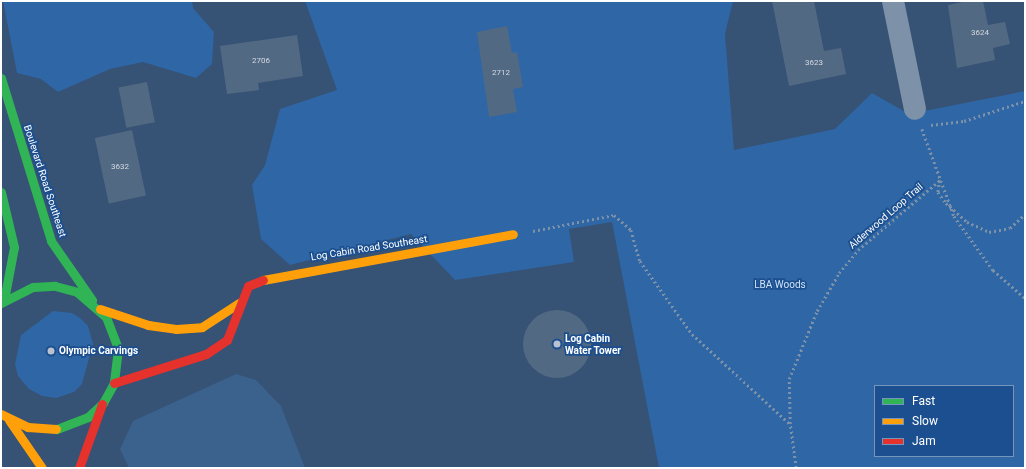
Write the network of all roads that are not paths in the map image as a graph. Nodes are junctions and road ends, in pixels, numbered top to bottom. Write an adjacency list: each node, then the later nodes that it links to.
1 (893, 1): 3 (street)
2 (1, 78): 8 (street, Boulevard Road Southeast)
3 (915, 109)
4 (1, 192): 6 (street)
5 (513, 234): 7 (street, Log Cabin Road Southeast)
6 (3, 301): 8 (street)
7 (239, 303): 8 (street, Log Cabin Road Southeast); 9 (street, Log Cabin Road Southeast)
8 (98, 307): 9 (street, Boulevard Road Southeast)
9 (114, 383): 10 (street)
10 (103, 403): 12 (street); 14 (street)
11 (1, 414): 12 (street)
12 (9, 420): 13 (street)
13 (42, 468)
14 (78, 468)

